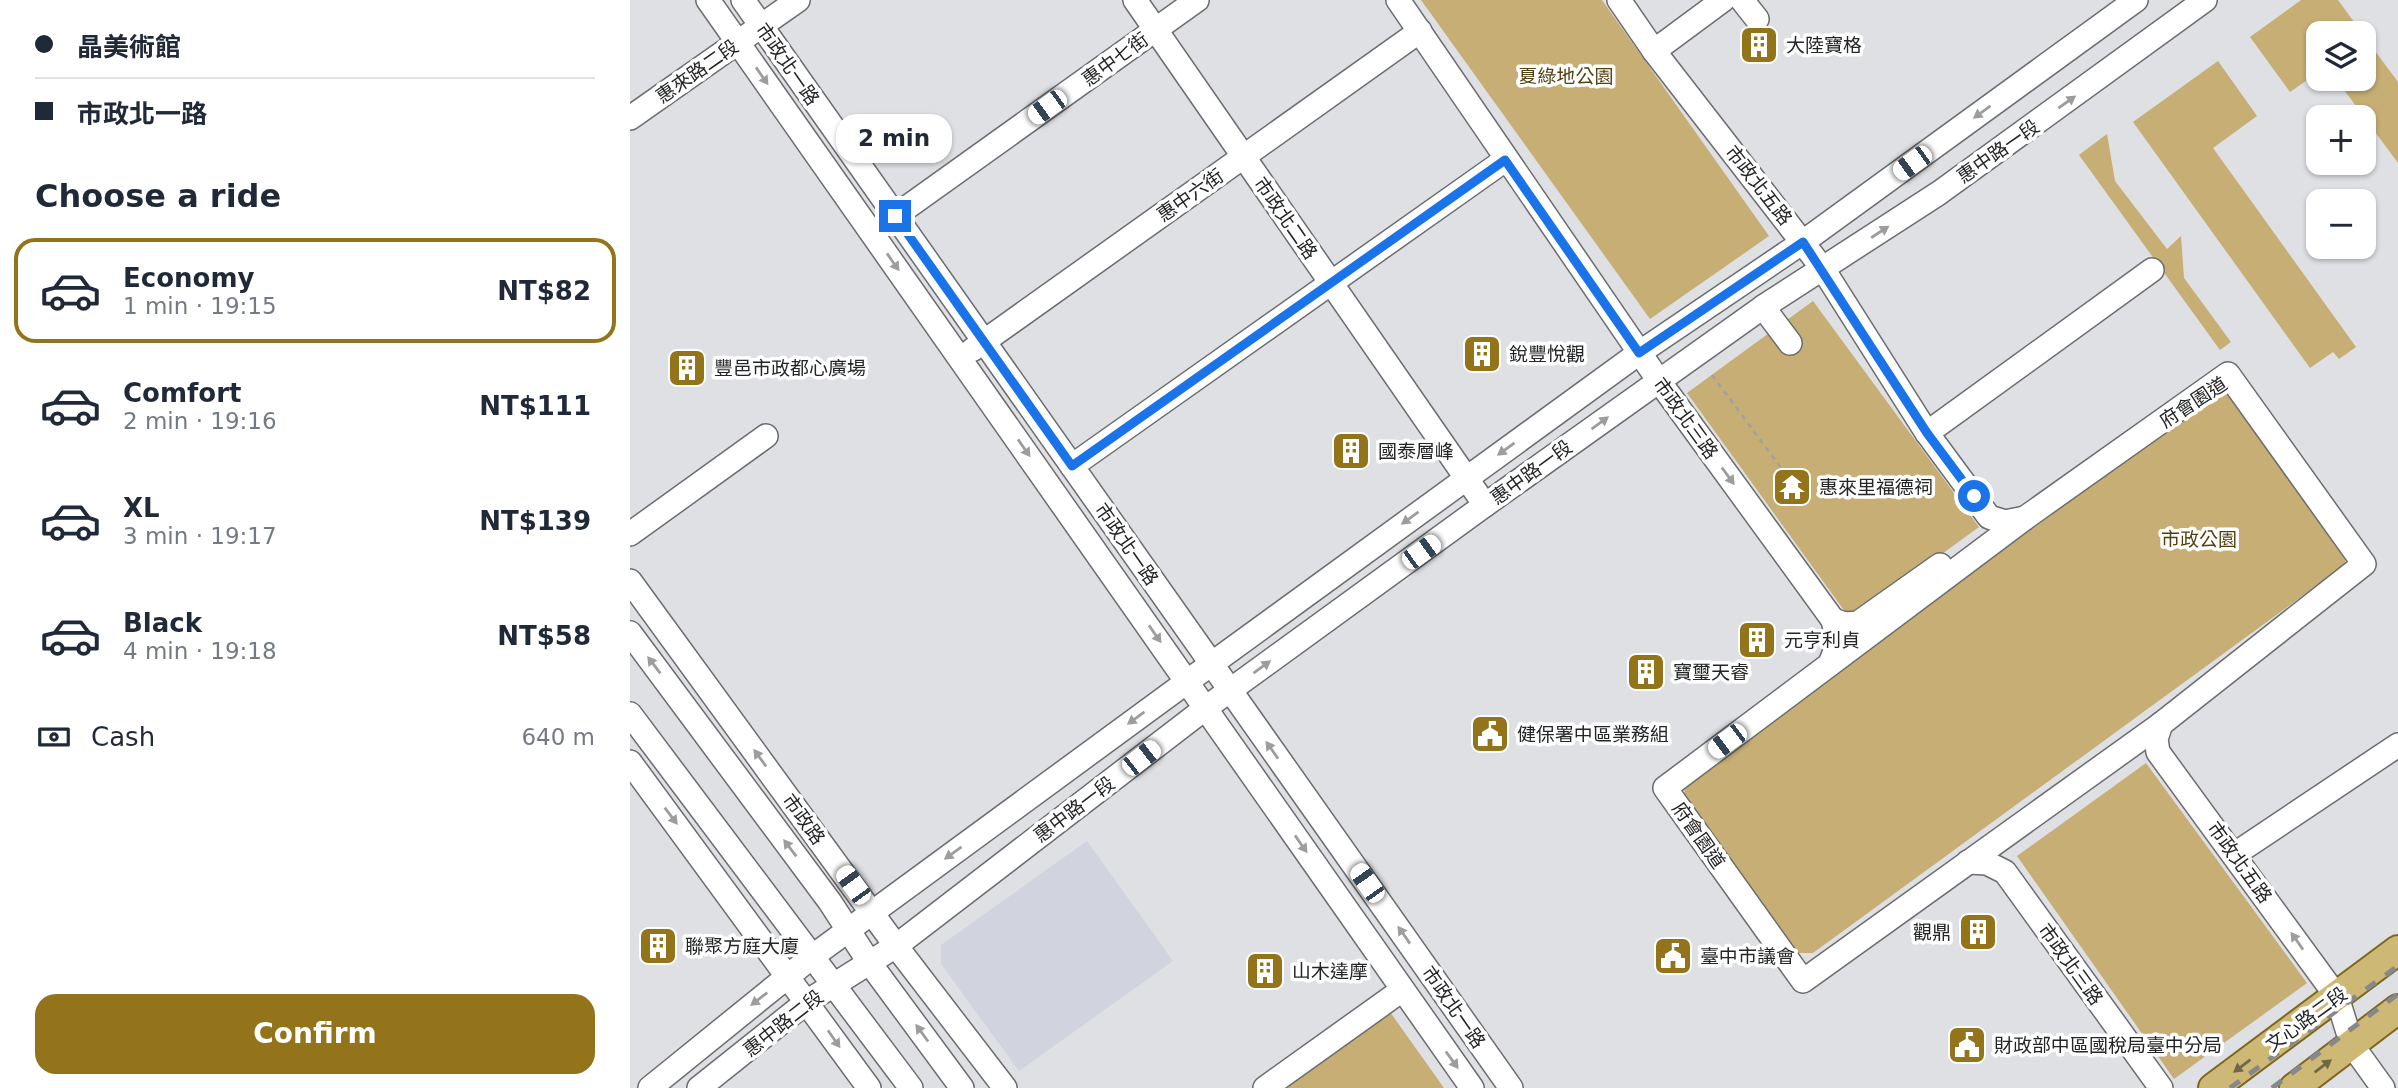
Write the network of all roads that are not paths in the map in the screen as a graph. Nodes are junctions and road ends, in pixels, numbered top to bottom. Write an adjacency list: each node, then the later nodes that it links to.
1 (709, 0): 16 (street, 市政北一路)
2 (743, 0): 13 (street, 市政北一路)
3 (798, 0): 13 (street, 惠來路二段)
4 (1135, 0): 14 (street, 市政北二路)
5 (1197, 0): 14 (street, 惠中七街)
6 (1398, 0): 15 (street, 市政北三路)
7 (1619, 0): 17 (street, 市政北五路)
8 (1723, 0): 17 (street)
9 (1742, 0): 12 (street)
10 (2136, 0): 22 (street, 惠中路一段, one-way to 22)
11 (2205, 0): 23 (street, 惠中路一段, one-way to 11)
12 (1758, 19)
13 (761, 26): 16 (street, 惠來路二段); 21 (street, 市政北一路)
14 (1156, 30): 19 (street, 市政北二路); 21 (street, 惠中七街)
15 (1420, 31): 19 (street, 惠中六街); 20 (street, 市政北三路)
16 (738, 42): 18 (street, 惠來路二段); 30 (street, 市政北一路, one-way to 30)
17 (1654, 51): 22 (street, 市政北五路)
18 (630, 118)
19 (1243, 157): 25 (street, 市政北二路); 27 (street, 惠中六街)
20 (1505, 160): 25 (street); 29 (street, 市政北三路)
21 (895, 216): 27 (street, 市政北一路)
22 (1803, 242): 23 (street, 市政北五路); 29 (street, 惠中路一段)
23 (1823, 269): 26 (street, 惠中路一段); 32 (street, 市政北五路)
24 (2152, 270): 32 (street)
25 (1331, 284): 34 (street); 35 (street, 市政北二路)
26 (1763, 307): 28 (street); 31 (street, 惠中路一段)
27 (984, 342): 30 (street, 惠中六街); 34 (street, 市政北一路)
28 (1790, 343)
29 (1639, 353): 31 (street, 市政北三路); 35 (street, 惠中路一段, one-way to 35)
30 (961, 358): 46 (street, 市政北一路, one-way to 46)
31 (1659, 381): 36 (street, 惠中路一段, one-way to 31); 42 (street, 市政北三路, one-way to 42)
32 (1927, 433): 37 (street, 市政北五路)
33 (766, 436): 39 (street)
34 (1072, 466): 44 (street, 市政北一路)
35 (1465, 478): 36 (street, 市政北二路); 44 (street, 惠中路一段, one-way to 44)
36 (1485, 505): 47 (street, 惠中路一段, one-way to 36)
37 (1989, 517): 38 (street); 41 (street)
38 (2025, 518): 41 (street, 府會園道); 50 (street, 府會園道)
39 (630, 534)
40 (630, 581): 58 (street, 市政路, one-way to 40)
41 (1918, 590): 42 (street); 45 (street, 府會園道)
42 (1833, 620): 45 (street)
43 (630, 634): 59 (street, 市政路, one-way to 43)
44 (1211, 664): 46 (street, 惠中路一段); 47 (street, 市政北一路)
45 (1830, 664): 56 (street, 府會園道)
46 (1188, 681): 48 (street, 市政北一路); 58 (street, 惠中路一段, one-way to 58)
47 (1230, 690): 48 (street, 惠中路一段); 79 (street, 市政北一路, one-way to 47)
48 (1206, 708): 60 (street, 惠中路一段); 66 (street, 市政北一路, one-way to 66)
49 (630, 714): 62 (street)
50 (2161, 724): 52 (street); 54 (street, 府會園道)
51 (2398, 745): 55 (street)
52 (2158, 752): 54 (street); 55 (street, 市政北五路)
53 (630, 762): 64 (street, one-way to 64)
54 (2068, 799): 56 (street, 府會園道); 57 (street)
55 (2235, 854): 67 (street, 市政北五路, one-way to 55)
56 (1968, 862): 57 (street)
57 (2005, 872): 80 (street, 市政北三路)
58 (872, 912): 59 (street, 惠中路一段); 60 (street, 市政路)
59 (848, 930): 62 (street, 惠中路一段); 63 (street, 市政路)
60 (896, 946): 63 (street, 惠中路一段); 76 (street, 市政路)
61 (2398, 950): 67 (main road, 文心路二段)
62 (813, 957): 64 (street, 惠中路二段); 65 (street)
63 (869, 962): 65 (street, 惠中路二段); 75 (street, 市政路, one-way to 63)
64 (788, 976): 68 (street); 71 (street, 惠中路二段, one-way to 71)
65 (832, 985): 68 (street, 惠中路二段); 74 (street)
66 (1402, 990): 77 (street); 78 (street, 市政北一路, one-way to 78)
67 (2337, 997): 70 (street, 市政北五路); 81 (main road, 文心路二段, one-way to 81)
68 (808, 1001): 72 (street, 惠中路二段); 73 (street, one-way to 73)
69 (2398, 1009): 70 (main road)
70 (2352, 1045): 82 (main road, one-way to 70); 83 (street, 市政北五路)
71 (650, 1088)
72 (699, 1088)
73 (869, 1088)
74 (911, 1088)
75 (962, 1088)
76 (1005, 1088)
77 (1265, 1088)
78 (1472, 1088)
79 (1511, 1088)
80 (2161, 1088)
81 (2213, 1088)
82 (2294, 1088)
83 (2383, 1088)

